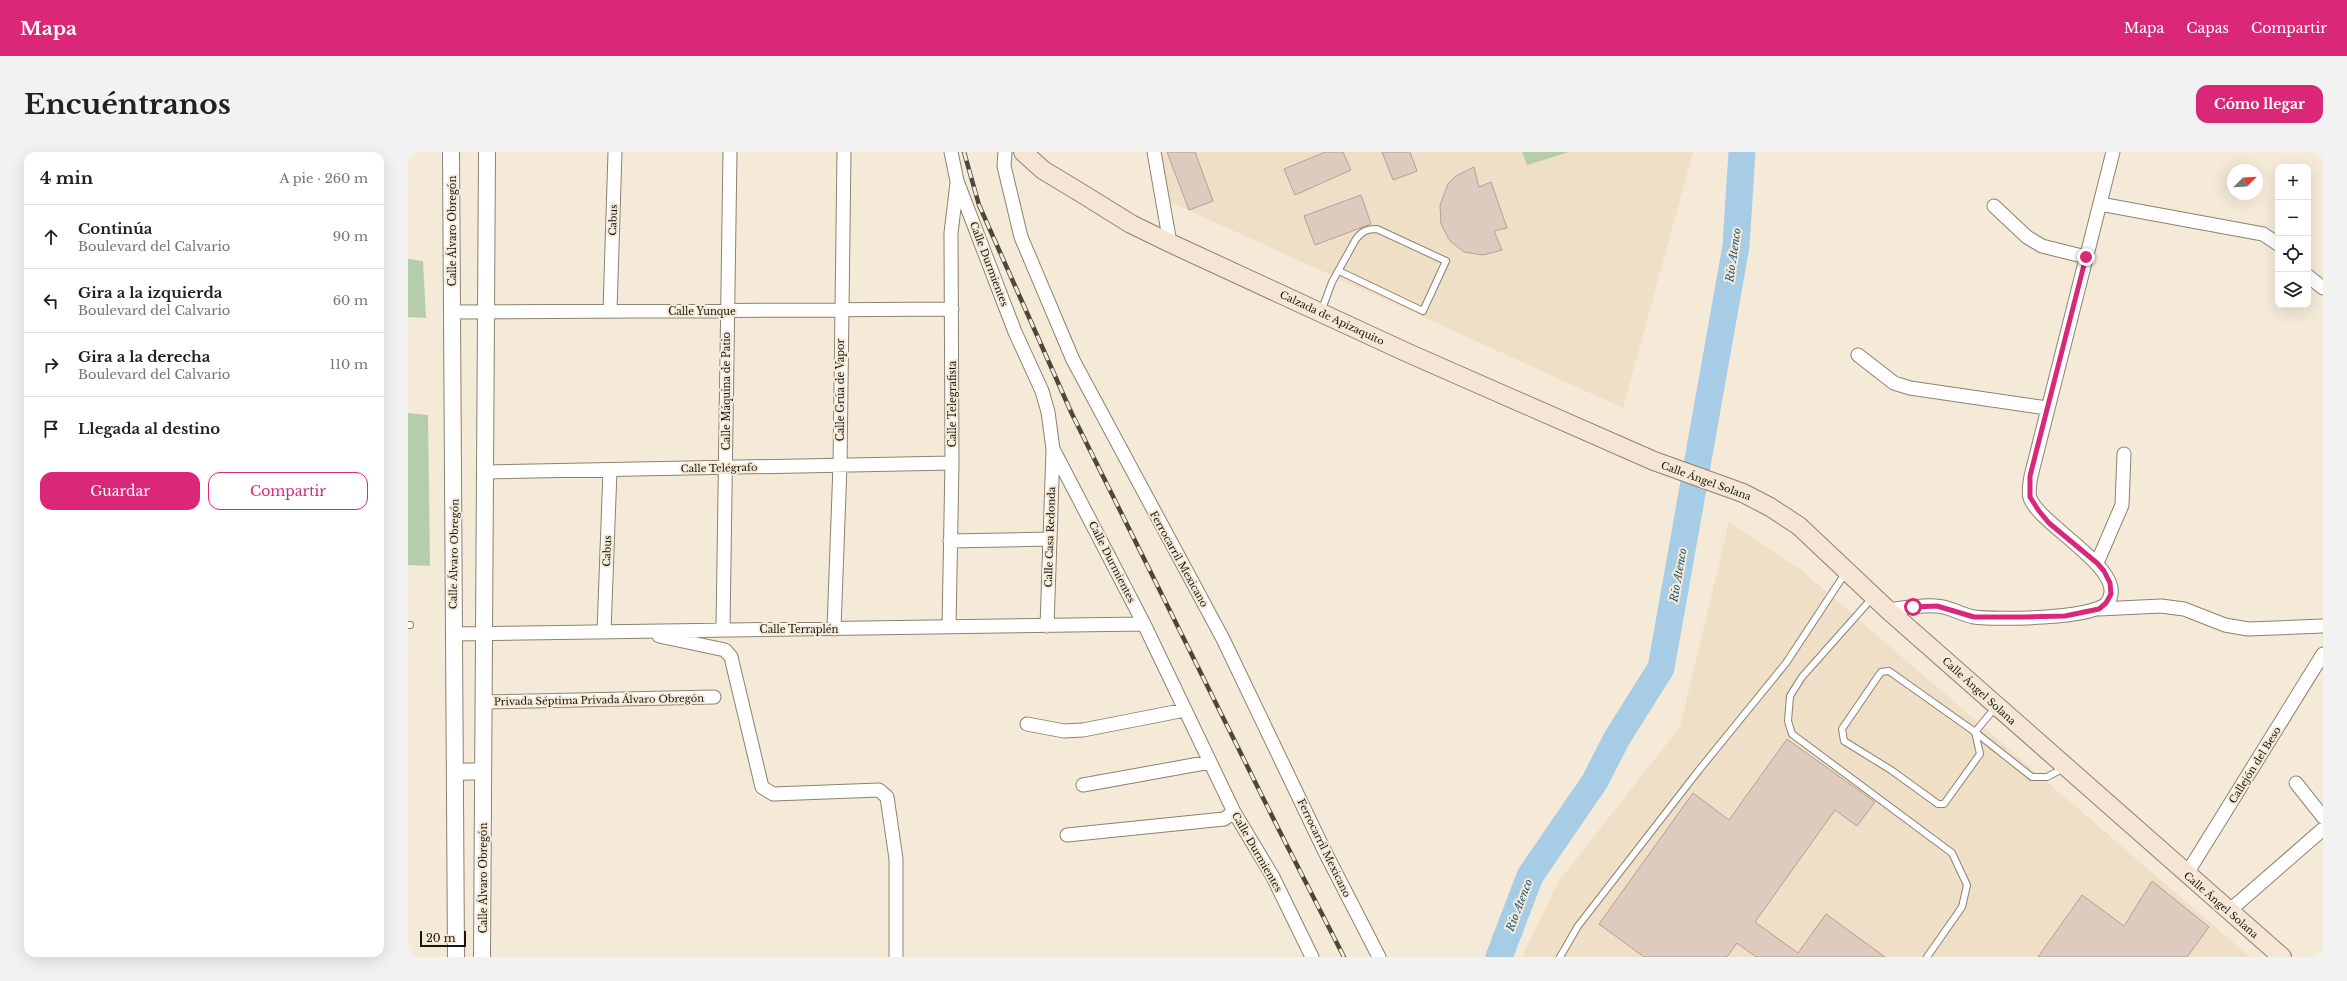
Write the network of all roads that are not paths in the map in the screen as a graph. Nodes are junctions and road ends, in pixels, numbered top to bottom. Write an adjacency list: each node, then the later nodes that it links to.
1 (451, 152): 24 (street, Calle Álvaro Obregón)
2 (487, 152): 25 (street, Calle Álvaro Obregón)
3 (615, 152): 23 (street, Cabus)
4 (730, 152): 21 (street, Calle Máquina de Patio)
5 (844, 152): 22 (street, Calle Grúa de Vapor)
6 (951, 152): 11 (street, Calle Durmientes)
7 (1005, 152): 77 (street, Ferrocarril Mexicano)
8 (1023, 152): 15 (main road, Calzada de Apizaquito)
9 (1154, 152): 15 (street)
10 (2113, 152): 12 (street)
11 (957, 181): 20 (street, Calle Telegrafista); 29 (street, Calle Durmientes)
12 (2100, 204): 14 (street); 16 (street)
13 (1994, 206): 16 (street)
14 (2275, 242)
15 (1170, 243): 26 (main road, Calzada de Apizaquito)
16 (2086, 257): 28 (street)
17 (1339, 271): 17 (lane); 26 (lane)
18 (2311, 278): 19 (street)
19 (2323, 288)
20 (952, 309): 22 (street, Calle Yunque); 32 (street, Calle Telegrafista)
21 (727, 310): 22 (street, Calle Yunque); 23 (street, Calle Yunque); 34 (street, Calle Máquina de Patio)
22 (841, 310): 33 (street, Calle Grúa de Vapor)
23 (610, 311): 25 (street, Calle Yunque)
24 (452, 312): 25 (street, Calle Yunque); 52 (street, Calle Álvaro Obregón)
25 (486, 312): 36 (street, Calle Álvaro Obregón)
26 (1320, 313): 31 (main road, Calzada de Apizaquito)
27 (1858, 355): 28 (street)
28 (2047, 408): 39 (street)
29 (1053, 449): 37 (street, Calle Casa Redonda); 44 (street, Calle Durmientes)
30 (2124, 454): 39 (street)
31 (1654, 461): 40 (main road, Calle Ángel Solana)
32 (952, 463): 33 (street, Calle Telégrafo); 38 (street, Calle Telegrafista)
33 (840, 465): 34 (street, Calle Telégrafo); 48 (street, Calle Grúa de Vapor)
34 (726, 468): 35 (street, Calle Telégrafo); 49 (street, Calle Máquina de Patio)
35 (610, 470): 36 (street, Calle Telégrafo); 50 (street, Cabus)
36 (486, 472): 53 (street, Calle Álvaro Obregón)
37 (1050, 539): 38 (street); 45 (street, Calle Casa Redonda)
38 (950, 541): 47 (street, Calle Telegrafista)
39 (2097, 563): 42 (street)
40 (1846, 571): 41 (main road, Calle Ángel Solana); 78 (lane)
41 (1873, 596): 43 (main road, Calle Ángel Solana); 79 (lane)
42 (2099, 609): 43 (street); 46 (street)
43 (1888, 610): 57 (main road, Calle Ángel Solana)
44 (1144, 624): 45 (street, Calle Terraplén); 58 (street, Calle Durmientes)
45 (1047, 626): 47 (street, Calle Terraplén)
46 (2323, 626)
47 (949, 627): 48 (street, Calle Terraplén)
48 (834, 628): 49 (street, Calle Terraplén)
49 (723, 629): 51 (street, Calle Terraplén)
50 (604, 632): 51 (street, Calle Terraplén); 53 (street, Calle Terraplén)
51 (637, 632): 75 (street)
52 (453, 634): 53 (street, Calle Terraplén); 64 (street, Calle Álvaro Obregón)
53 (483, 634): 56 (street, Calle Álvaro Obregón)
54 (2323, 654): 71 (street, Callejón del Beso)
55 (714, 697): 56 (street, Privada Séptima Privada Álvaro Obregón)
56 (484, 702): 63 (street, Calle Álvaro Obregón)
57 (1996, 706): 60 (lane); 62 (main road, Calle Ángel Solana)
58 (1185, 710): 59 (street); 61 (street, Calle Durmientes)
59 (1027, 724)
60 (1975, 732): 60 (lane); 62 (lane)
61 (1210, 762): 66 (street); 67 (street, Calle Durmientes)
62 (2065, 768): 71 (main road, Calle Ángel Solana)
63 (483, 771): 64 (street); 74 (street, Calle Álvaro Obregón)
64 (455, 772): 73 (street, Calle Álvaro Obregón)
65 (2296, 783): 68 (street)
66 (1083, 785)
67 (1234, 812): 70 (street); 76 (street, Calle Durmientes)
68 (2323, 817)
69 (2323, 829): 72 (street)
70 (1067, 835)
71 (2186, 875): 72 (main road, Calle Ángel Solana)
72 (2229, 911): 80 (main road, Calle Ángel Solana)
73 (456, 957)
74 (482, 957)
75 (896, 957)
76 (1312, 957)
77 (1379, 957)
78 (1560, 957)
79 (1927, 957)
80 (2282, 957)

